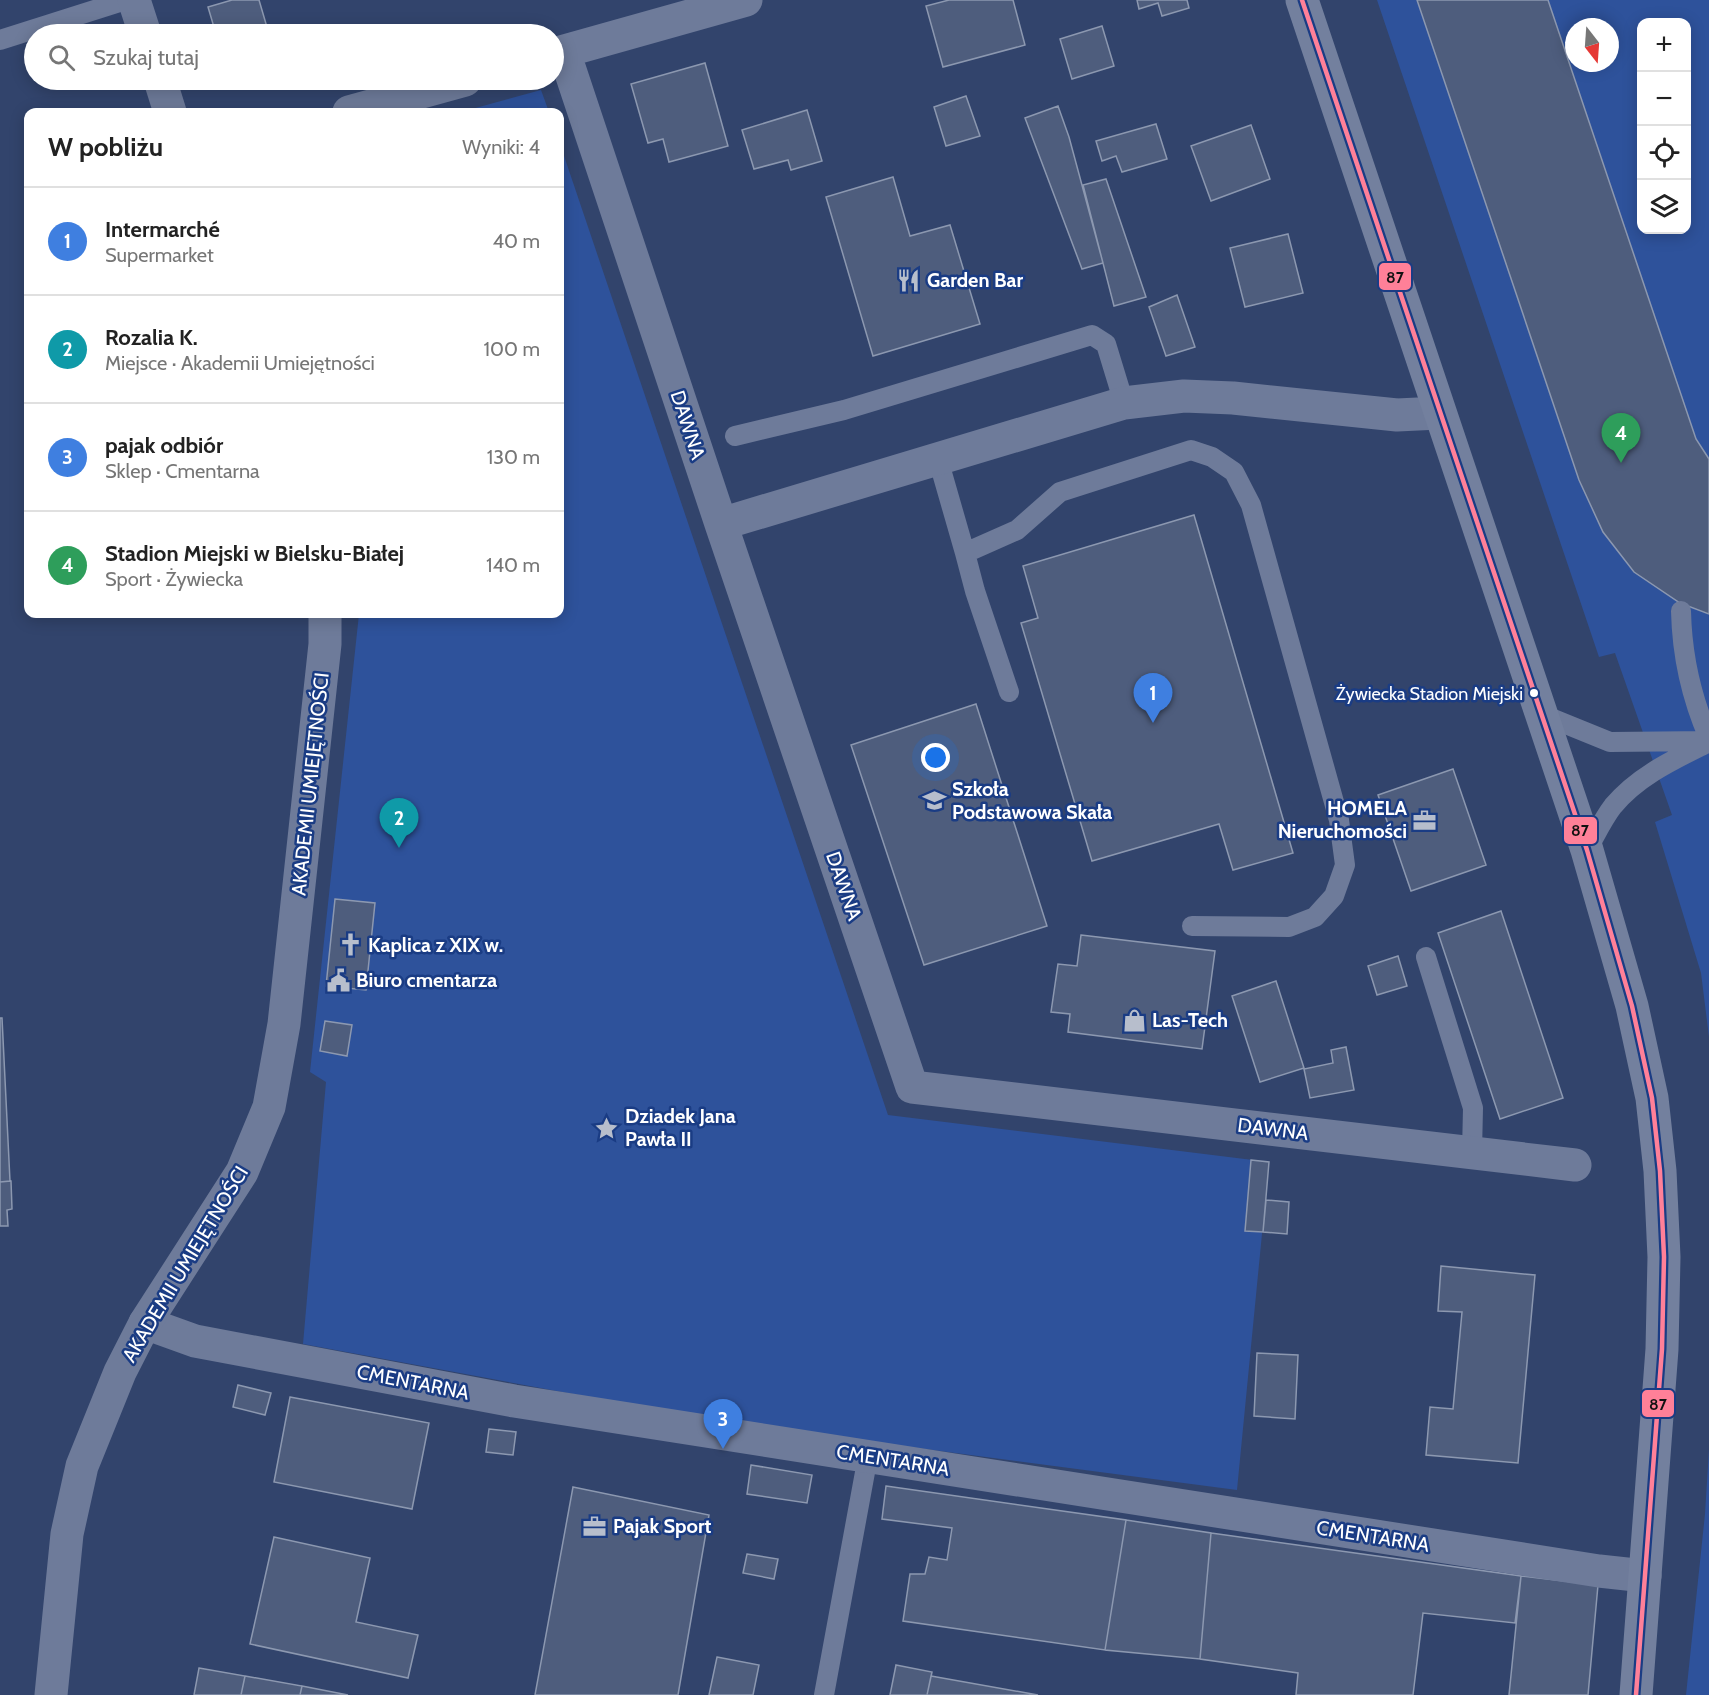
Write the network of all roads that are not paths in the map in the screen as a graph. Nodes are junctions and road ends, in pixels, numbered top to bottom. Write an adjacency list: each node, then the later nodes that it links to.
1 (126, 0): 5 (lane)
2 (134, 0): 6 (street)
3 (746, 0): 9 (street)
4 (1302, 0): 16 (main road)
5 (50, 24)
6 (142, 24)
7 (24, 32): 8 (lane)
8 (0, 40)
9 (564, 52)
10 (564, 68): 19 (street, DAWNA)
11 (163, 90): 13 (street)
12 (429, 90): 14 (street)
13 (169, 108)
14 (364, 108)
15 (1124, 403): 16 (street); 17 (lane); 18 (street)
16 (1439, 413): 24 (main road)
17 (735, 436)
18 (938, 459): 19 (street); 20 (lane)
19 (721, 524): 29 (street, DAWNA)
20 (965, 553): 23 (lane); 27 (lane)
21 (1681, 611): 25 (lane)
22 (325, 618): 31 (street, AKADEMII UMIEJĘTNOŚCI)
23 (1010, 692)
24 (1541, 714): 25 (lane); 26 (main road)
25 (1709, 740): 26 (lane)
26 (1587, 850): 33 (main road)
27 (1192, 926)
28 (1426, 957): 29 (lane)
29 (1472, 1152): 30 (street, DAWNA)
30 (1575, 1165)
31 (146, 1323): 32 (street, CMENTARNA); 34 (street, AKADEMII UMIEJĘTNOŚCI)
32 (868, 1456): 33 (street, CMENTARNA); 35 (lane)
33 (1645, 1576): 36 (main road)
34 (51, 1695)
35 (824, 1695)
36 (1636, 1695)

